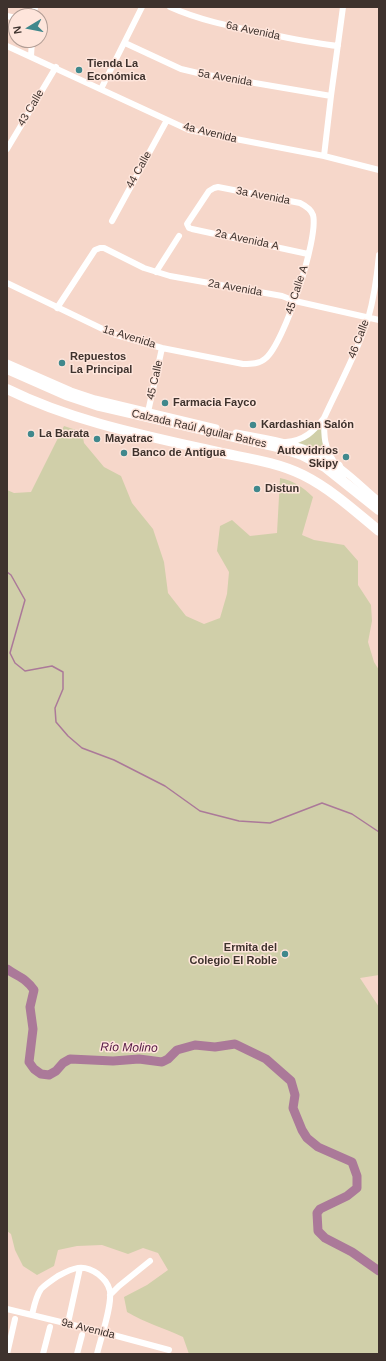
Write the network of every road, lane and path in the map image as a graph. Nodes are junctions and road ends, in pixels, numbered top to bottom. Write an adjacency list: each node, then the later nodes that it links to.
1 (142, 7): 4 (street)
2 (170, 7): 6 (street, 6a Avenida)
3 (343, 7): 6 (street)
4 (125, 43): 10 (street); 11 (street, 5a Avenida)
5 (7, 46): 8 (street, 4a Avenida)
6 (338, 46): 11 (street)
7 (32, 48): 8 (street)
8 (31, 56): 9 (street, 4a Avenida)
9 (56, 67): 10 (street, 4a Avenida); 13 (street, 43 Calle)
10 (101, 89): 12 (street, 4a Avenida)
11 (331, 96): 14 (street)
12 (167, 120): 14 (street, 4a Avenida); 17 (street, 44 Calle)
13 (7, 150)
14 (324, 156): 15 (street, 4a Avenida)
15 (379, 170)
16 (310, 209): 18 (street, 3a Avenida); 20 (street, 45 Calle A)
17 (112, 221)
18 (187, 224): 20 (street, 2a Avenida A)
19 (179, 236): 22 (street)
20 (308, 254): 24 (street, 45 Calle A)
21 (379, 255): 26 (street, 46 Calle)
22 (156, 272): 24 (street, 2a Avenida); 25 (street, 2a Avenida)
23 (7, 283): 25 (street, 1a Avenida)
24 (295, 301): 26 (street, 2a Avenida); 29 (street, 45 Calle A)
25 (57, 308): 28 (street, 1a Avenida)
26 (368, 317): 27 (street, 2a Avenida); 33 (street, 46 Calle)
27 (379, 320)
28 (162, 348): 29 (street, 1a Avenida); 32 (street, 45 Calle)
29 (259, 362)
30 (8, 366): 32 (street); 36 (highway, Calzada Raúl Aguilar Batres)
31 (7, 389): 39 (highway, Calzada Raúl Aguilar Batres)
32 (148, 412): 34 (street)
33 (324, 418): 34 (street, 46 Calle); 35 (street, 46 Calle)
34 (283, 443): 35 (street)
35 (337, 465): 36 (highway); 37 (street)
36 (342, 480): 38 (highway, Calzada Raúl Aguilar Batres)
37 (379, 501)
38 (379, 510)
39 (379, 531)
40 (150, 1262): 42 (street)
41 (80, 1268): 42 (street); 44 (street); 46 (street)
42 (110, 1295): 48 (street)
43 (7, 1309): 44 (street, 9a Avenida)
44 (32, 1315): 46 (street, 9a Avenida)
45 (15, 1319): 51 (street)
46 (68, 1324): 48 (street, 9a Avenida)
47 (50, 1327): 52 (street)
48 (102, 1332): 50 (street, 9a Avenida); 54 (street)
49 (82, 1335): 53 (street)
50 (169, 1350)
51 (7, 1354)
52 (43, 1354)
53 (77, 1354)
54 (97, 1354)

